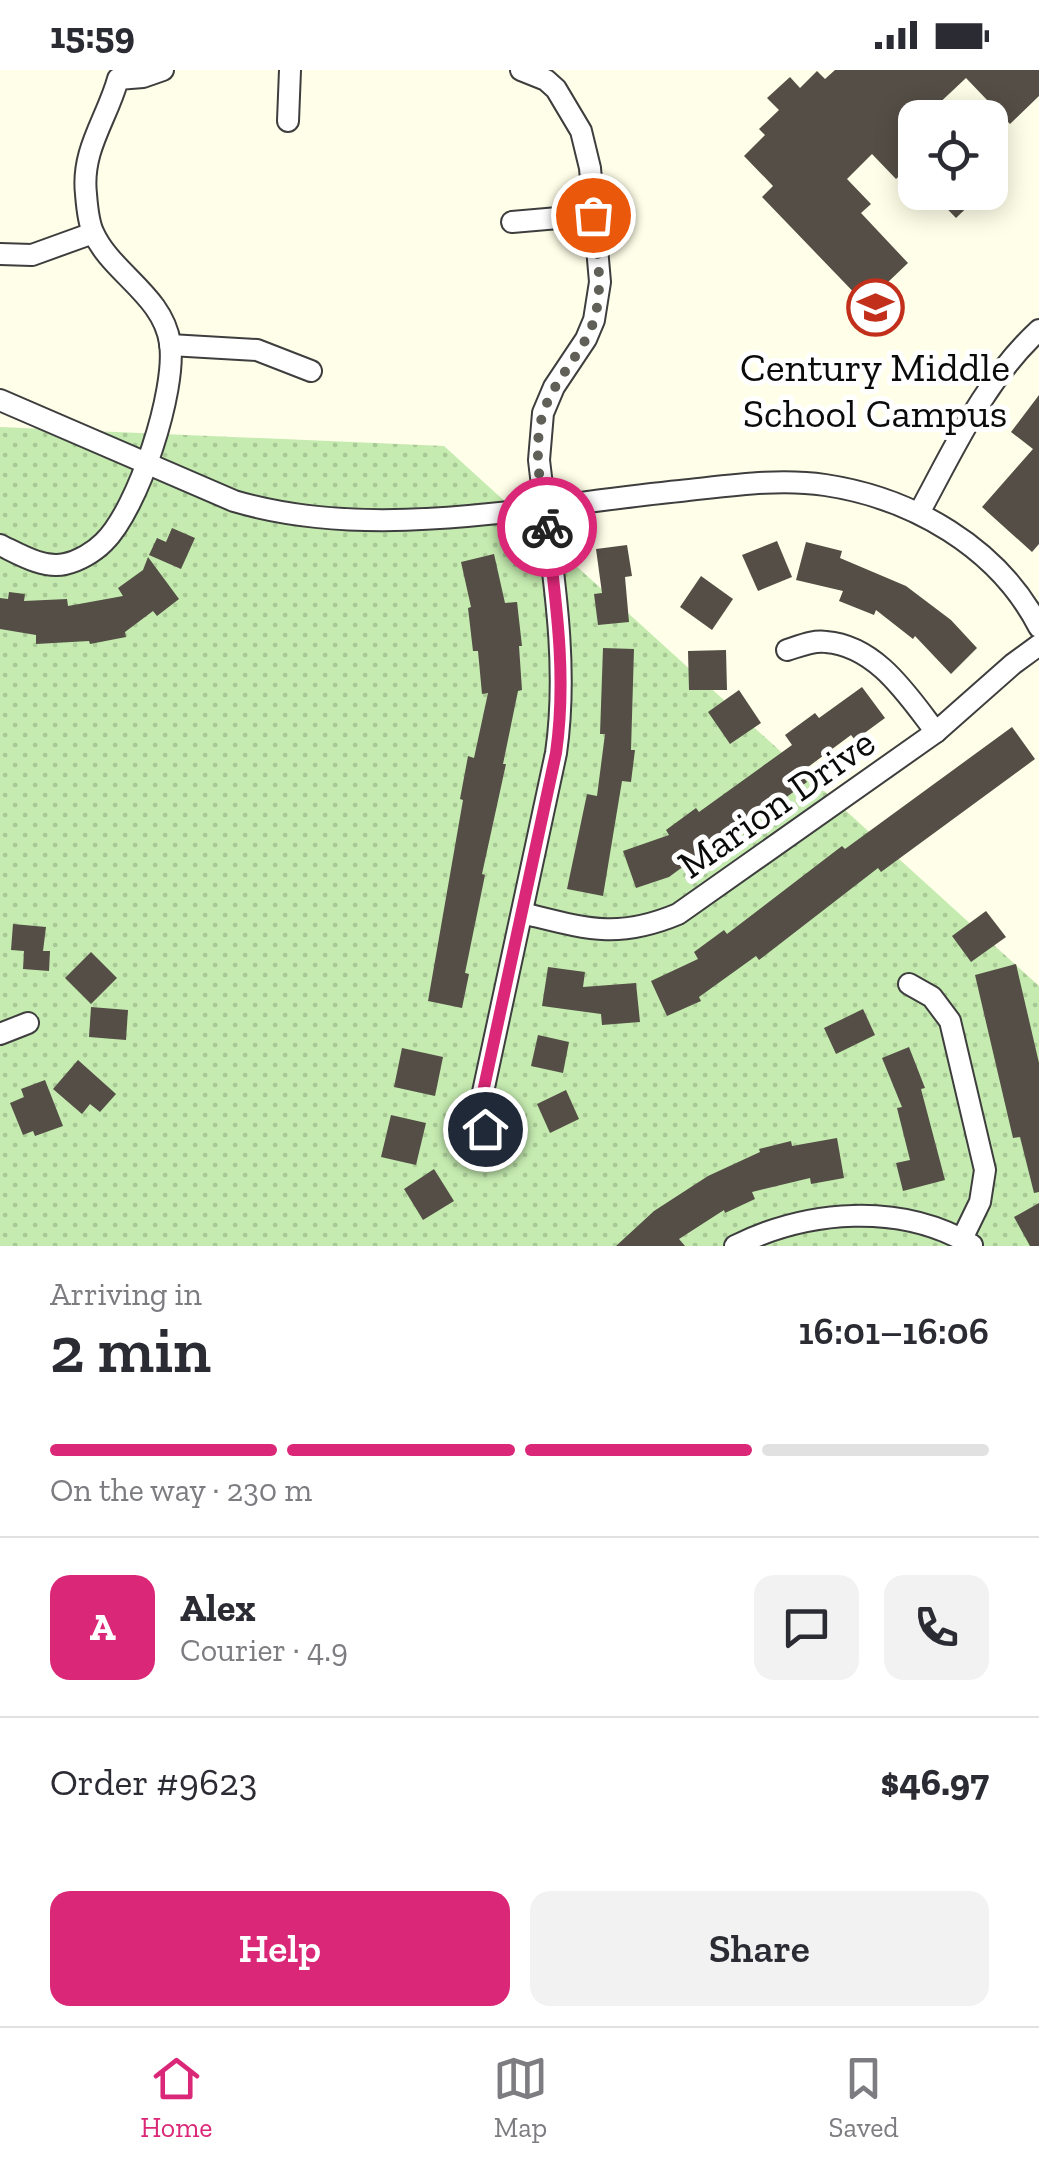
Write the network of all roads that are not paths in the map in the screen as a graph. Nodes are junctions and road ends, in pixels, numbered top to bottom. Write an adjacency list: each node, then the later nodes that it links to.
1 (163, 70): 7 (street)
2 (290, 70): 4 (street)
3 (521, 70): 5 (street)
4 (288, 121)
5 (593, 215): 6 (street); 14 (street)
6 (512, 222)
7 (93, 233): 8 (street); 10 (street)
8 (0, 254)
9 (1039, 330): 15 (street)
10 (170, 344): 11 (street); 13 (street)
11 (311, 371)
12 (0, 400): 13 (street)
13 (145, 465): 14 (street); 16 (street)
14 (544, 506): 15 (street); 21 (street)
15 (919, 513): 17 (street)
16 (0, 546)
17 (1039, 627)
18 (1039, 645): 20 (street, Marion Drive)
19 (787, 650): 20 (street)
20 (936, 732): 21 (street, Marion Drive)
21 (522, 913): 25 (street)
22 (910, 984): 26 (street)
23 (28, 1023): 24 (street)
24 (0, 1034)
25 (495, 1152)
26 (968, 1242): 27 (street)
27 (735, 1246)

